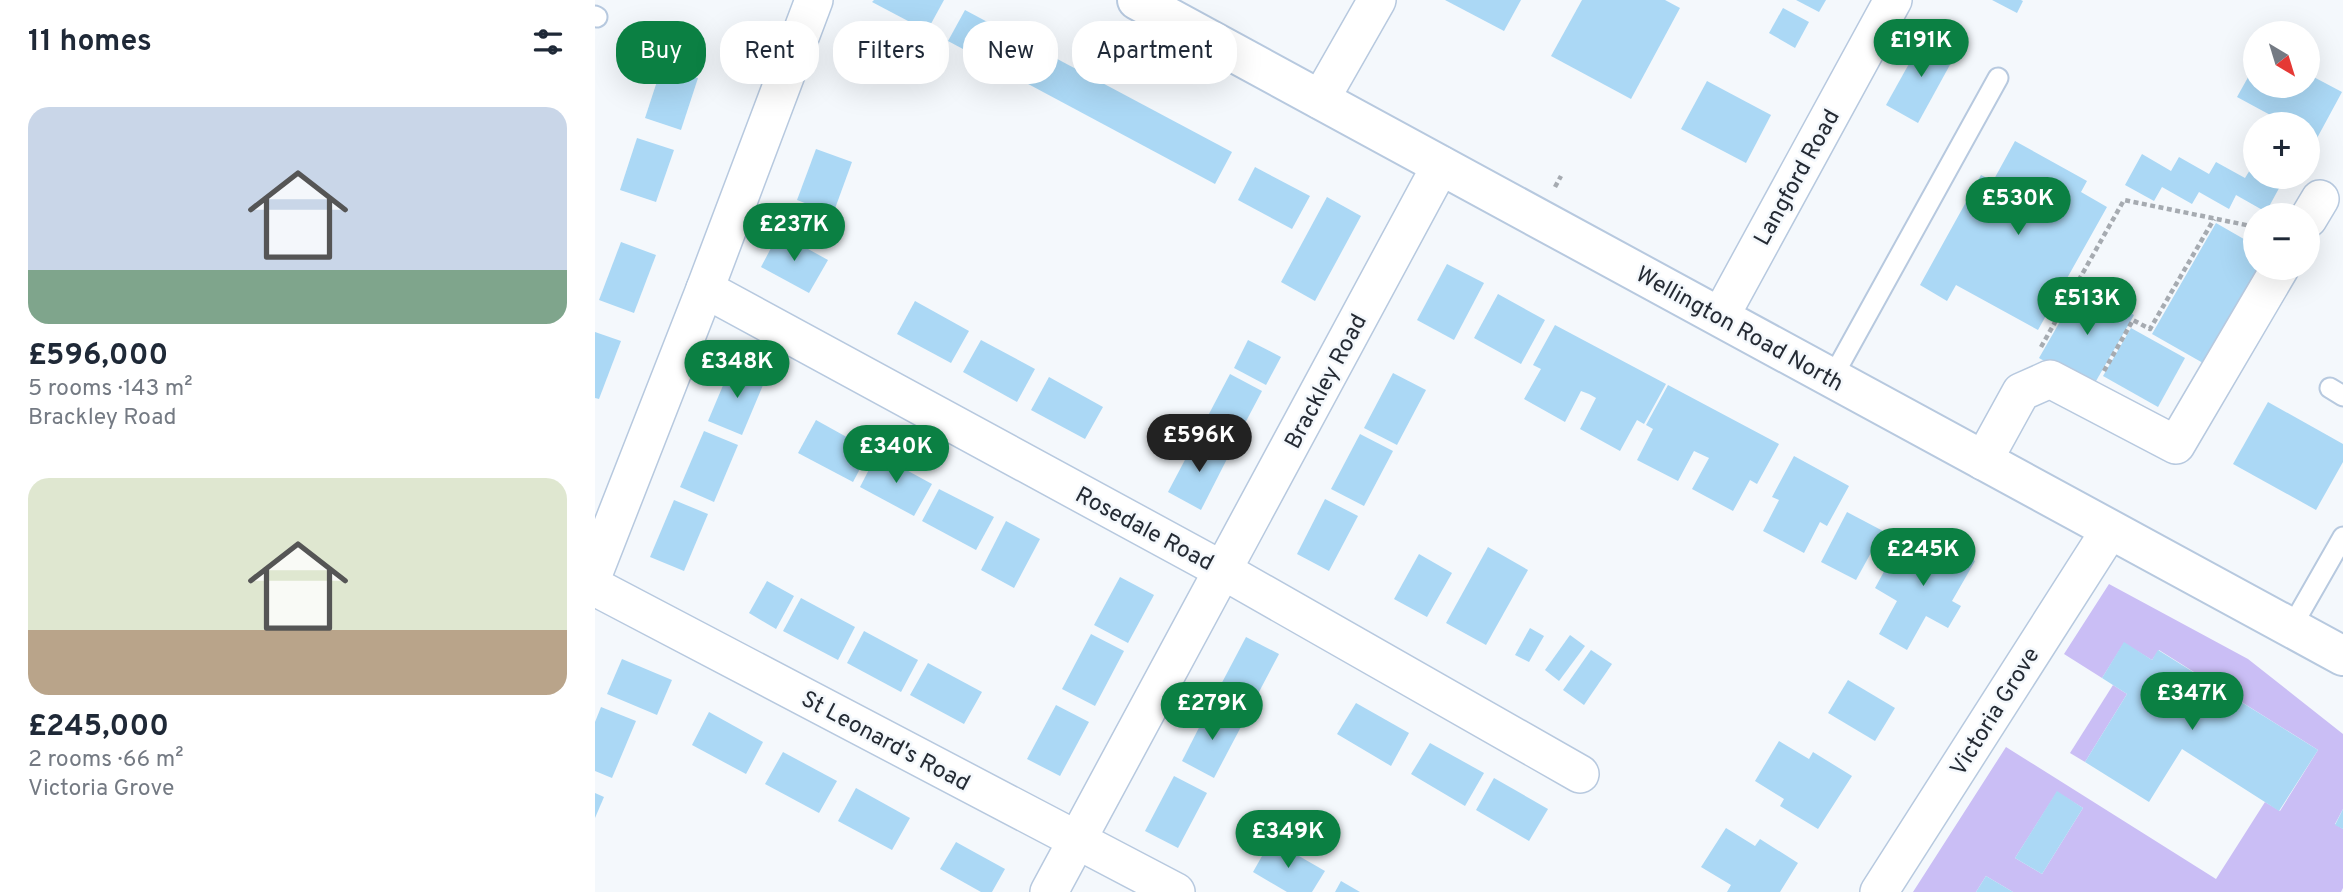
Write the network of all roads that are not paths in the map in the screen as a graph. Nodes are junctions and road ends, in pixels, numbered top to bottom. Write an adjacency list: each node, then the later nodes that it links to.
1 (814, 0): 9 (street)
2 (1137, 0): 6 (highway, Wellington Road North)
3 (1377, 0): 6 (street)
4 (1893, 0): 10 (street, Langford Road)
5 (1998, 78): 11 (lane)
6 (1320, 100): 7 (highway, Wellington Road North)
7 (1441, 165): 10 (highway, Wellington Road North); 16 (street, Brackley Road)
8 (2273, 280): 12 (street)
9 (705, 289): 15 (street); 16 (street, Rosedale Road)
10 (1720, 317): 11 (highway, Wellington Road North)
11 (1832, 378): 12 (highway, Wellington Road North)
12 (1983, 461): 13 (highway, Wellington Road North)
13 (2110, 530): 18 (highway, Wellington Road North); 24 (street, Victoria Grove)
14 (2343, 537): 18 (lane)
15 (595, 570)
16 (1222, 570): 20 (street, Rosedale Road); 21 (street, Brackley Road)
17 (595, 587): 21 (street, St Leonard's Road)
18 (2291, 628): 19 (highway, Wellington Road North)
19 (2343, 656)
20 (1580, 774)
21 (1076, 840): 22 (street, Brackley Road); 23 (street, St Leonard's Road)
22 (1049, 892)
23 (1176, 892)
24 (1879, 892)

